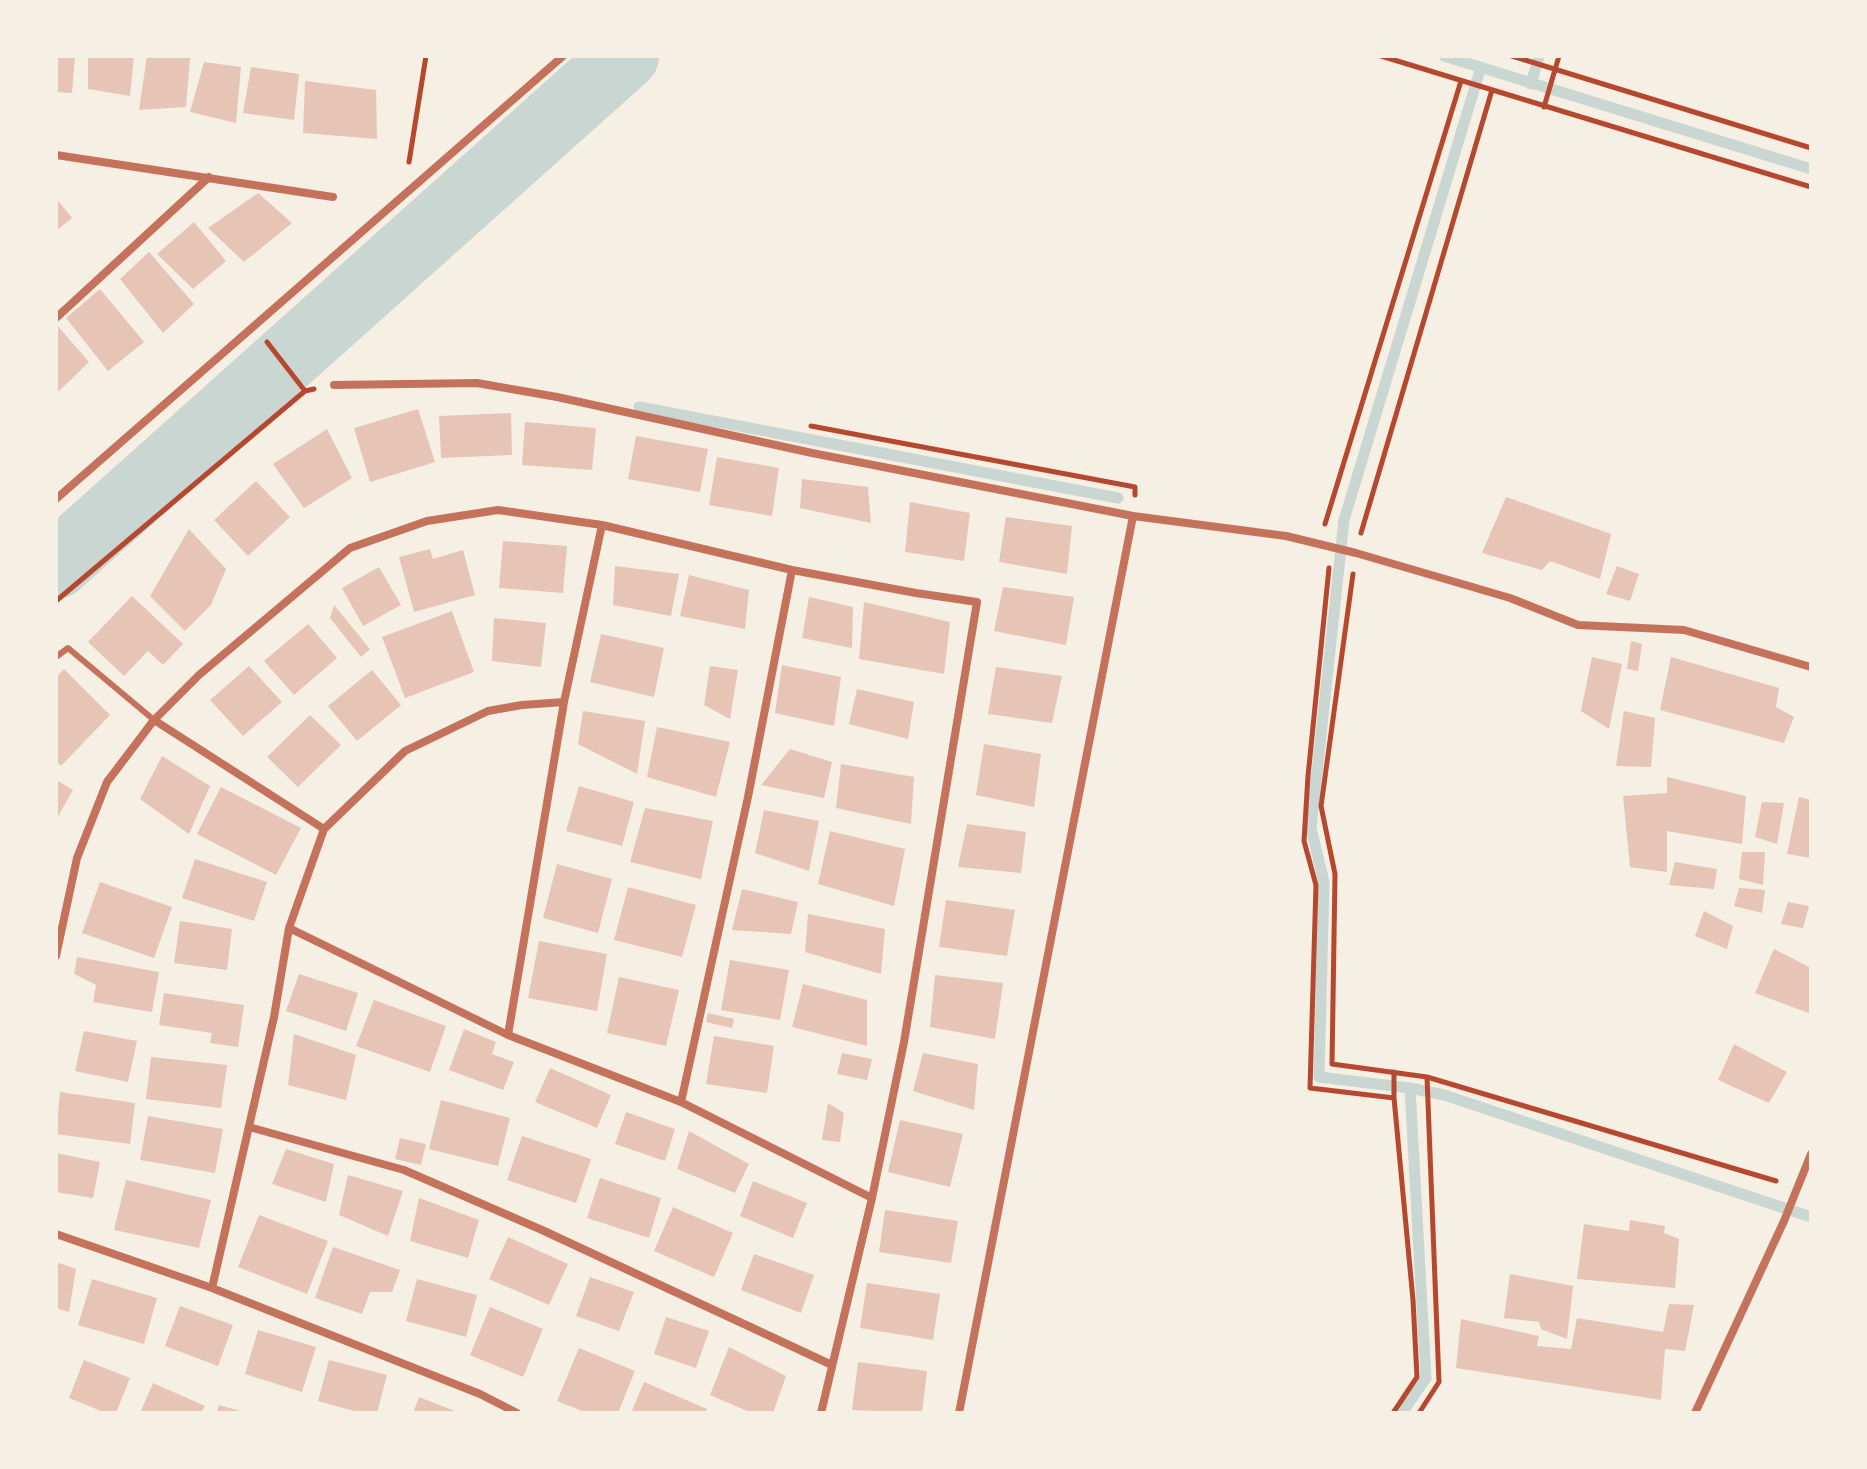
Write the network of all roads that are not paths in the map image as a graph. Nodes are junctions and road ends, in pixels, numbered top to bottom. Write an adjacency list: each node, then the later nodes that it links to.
1 (563, 56): 7 (street)
2 (56, 155): 3 (street)
3 (209, 177): 4 (street); 5 (street)
4 (333, 197)
5 (56, 318)
6 (334, 385): 8 (street)
7 (56, 499)
8 (1133, 516): 12 (street); 28 (street)
9 (602, 525): 10 (street); 13 (street); 14 (street)
10 (792, 570): 19 (street); 22 (street)
11 (56, 657): 14 (lane)
12 (1811, 667)
13 (564, 702): 15 (street); 18 (street)
14 (154, 720): 15 (street); 17 (street)
15 (324, 829): 16 (street)
16 (289, 928): 18 (street); 20 (street)
17 (56, 956)
18 (508, 1035): 19 (street)
19 (681, 1102): 22 (street)
20 (249, 1127): 24 (street); 25 (street)
21 (1811, 1154): 29 (street)
22 (872, 1198): 25 (street)
23 (56, 1234): 24 (street)
24 (212, 1288): 26 (street)
25 (832, 1365): 27 (street)
26 (517, 1413)
27 (821, 1413)
28 (959, 1413)
29 (1695, 1413)

